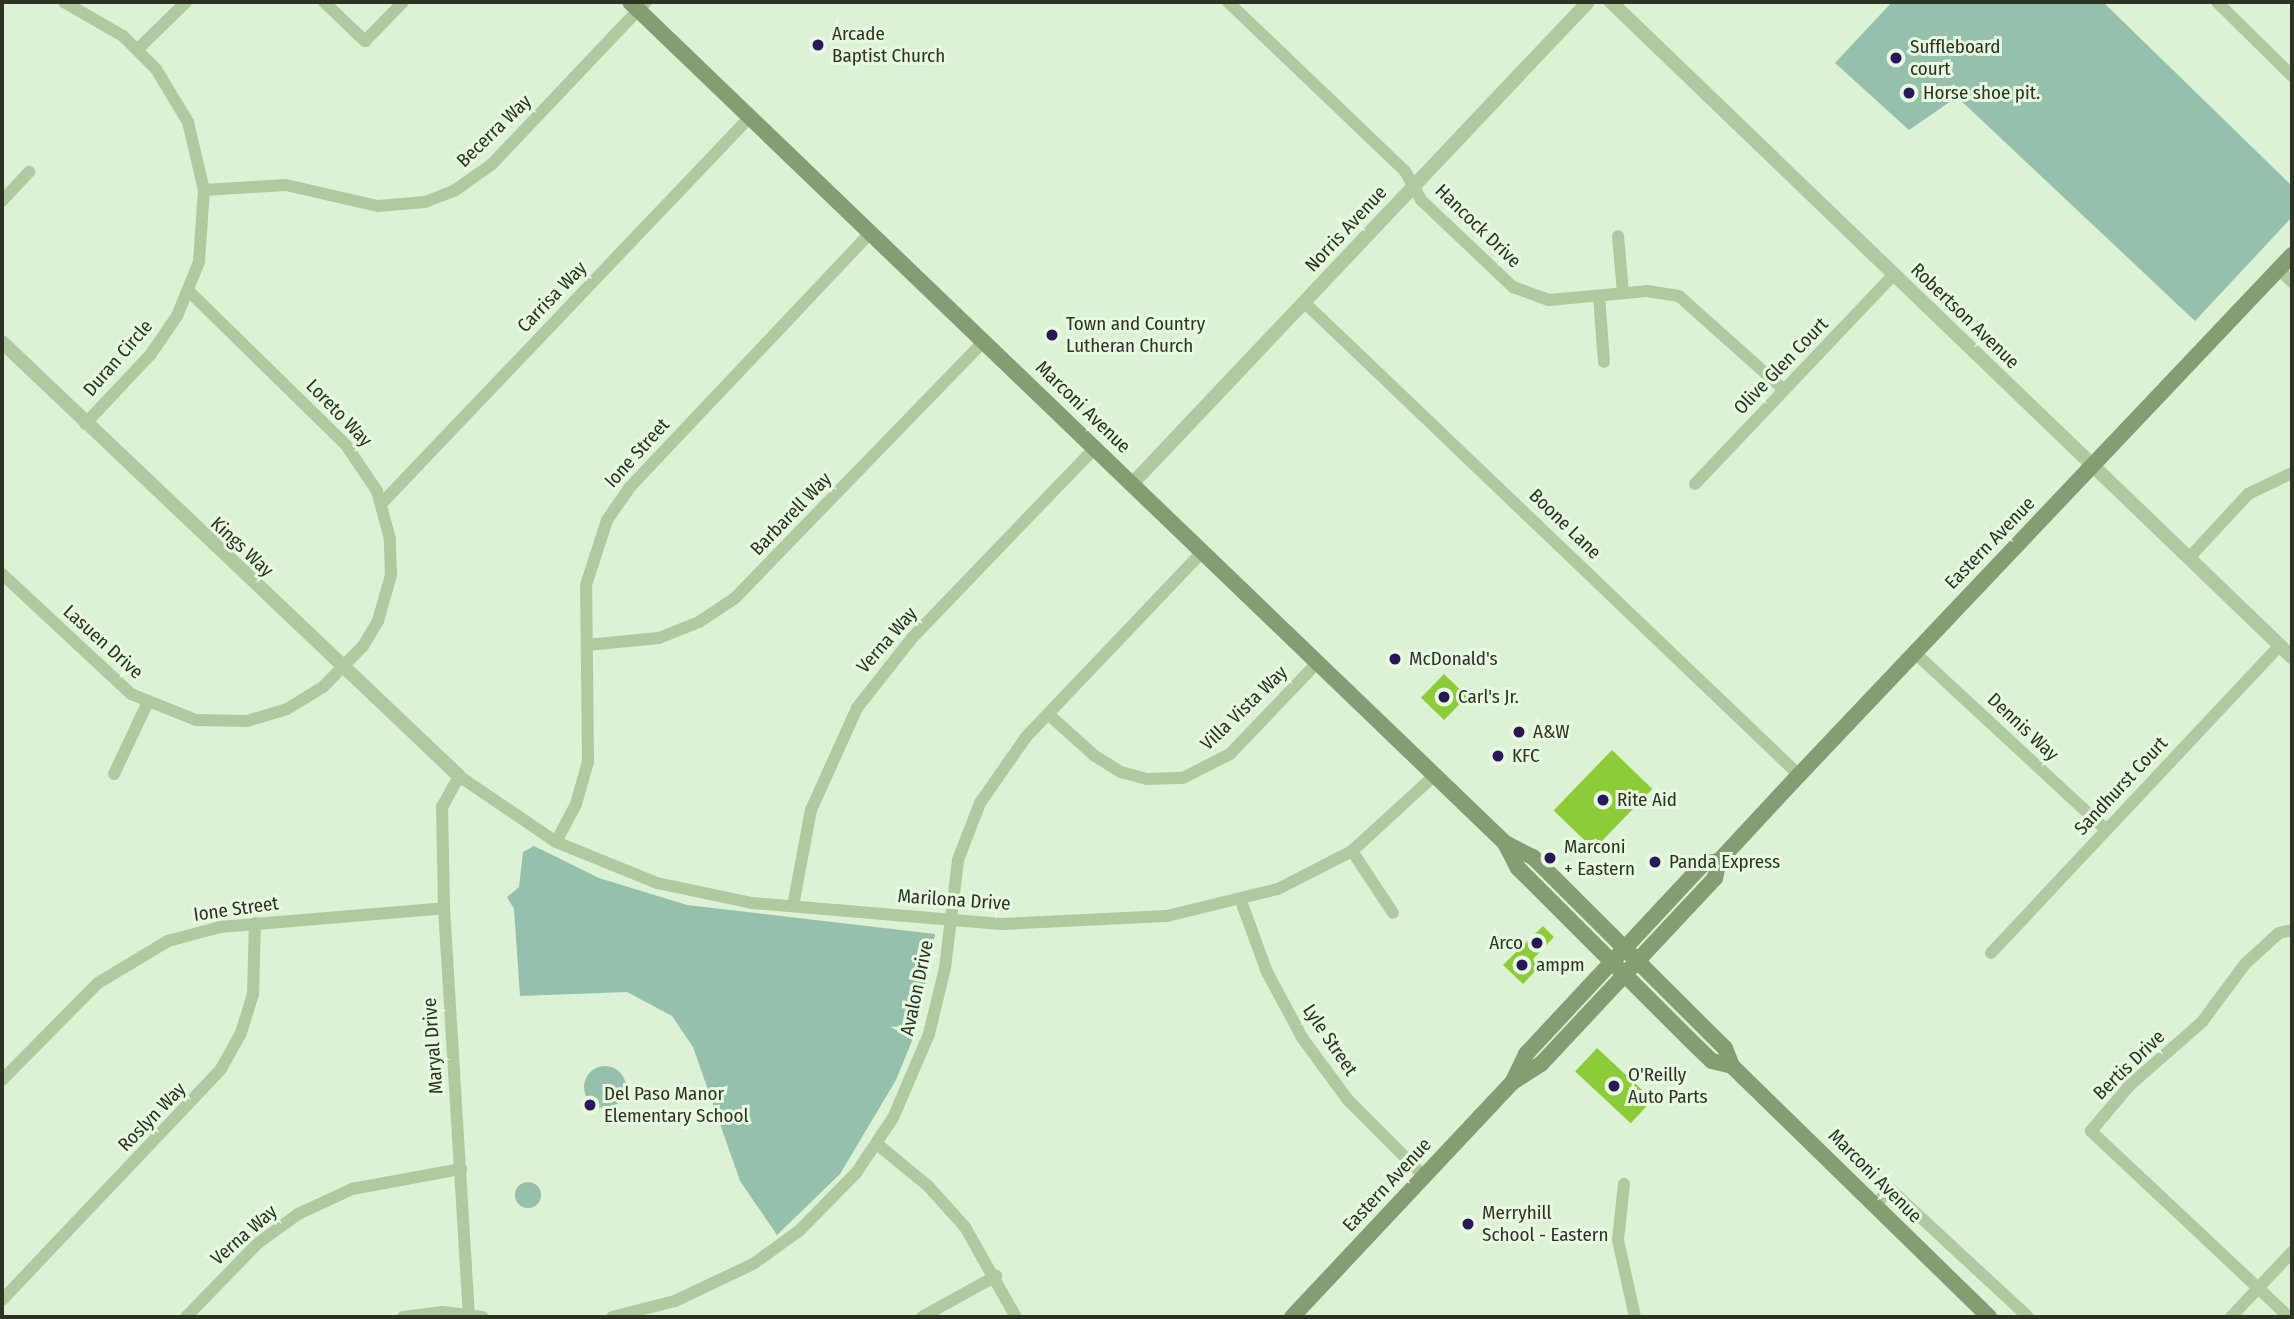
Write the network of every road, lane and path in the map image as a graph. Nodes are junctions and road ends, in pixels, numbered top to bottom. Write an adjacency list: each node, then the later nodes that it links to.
1 (64, 2): 10 (street, Duran Circle)
2 (186, 2): 10 (street)
3 (324, 2): 4 (street)
4 (403, 2)
5 (1228, 2): 14 (street, Hancock Drive)
6 (1588, 2): 14 (street, Norris Avenue)
7 (1611, 2): 21 (street, Robertson Avenue)
8 (2217, 2): 11 (street)
9 (638, 4): 12 (main road, Marconi Avenue); 15 (street, Becerra Way)
10 (138, 50): 15 (street, Duran Circle)
11 (2292, 76)
12 (750, 117): 17 (main road, Marconi Avenue); 37 (street, Carrisa Way)
13 (29, 172): 16 (street)
14 (1413, 186): 25 (street, Hancock Drive); 26 (street, Norris Avenue)
15 (204, 190): 23 (street, Duran Circle)
16 (2, 201)
17 (871, 232): 27 (main road, Marconi Avenue); 41 (street, Ione Street)
18 (1618, 236): 24 (street)
19 (2292, 255): 20 (main road, Eastern Avenue)
20 (2279, 269): 22 (street); 33 (main road, Eastern Avenue)
21 (1894, 274): 30 (street, Olive Glen Court); 33 (street, Robertson Avenue)
22 (2292, 282)
23 (189, 291): 31 (street, Duran Circle); 37 (street, Loreto Way)
24 (1623, 293): 25 (street, Hancock Drive); 30 (street, Hancock Drive)
25 (1599, 296): 29 (street)
26 (1304, 302): 35 (street, Norris Avenue); 50 (street, Boone Lane)
27 (984, 341): 32 (main road, Marconi Avenue); 41 (street, Barbarell Way)
28 (2, 342): 31 (street, Kings Way)
29 (1604, 362)
30 (1784, 390): 36 (street, Olive Glen Court)
31 (85, 424): 45 (street, Kings Way)
32 (1095, 448): 35 (main road, Marconi Avenue); 58 (street, Verna Way)
33 (2094, 466): 39 (street, Robertson Avenue); 43 (main road, Eastern Avenue)
34 (2292, 473): 39 (street)
35 (1132, 484): 38 (main road, Marconi Avenue)
36 (1695, 484)
37 (382, 503): 45 (street, Loreto Way)
38 (1202, 551): 44 (main road, Marconi Avenue); 47 (street, Avalon Drive)
39 (2189, 558): 42 (street, Robertson Avenue)
40 (2, 574): 46 (street, Lasuen Drive)
41 (587, 645): 53 (street, Ione Street)
42 (2288, 650): 52 (street, Sandhurst Court)
43 (1914, 652): 50 (main road, Eastern Avenue); 52 (street, Dennis Way)
44 (1318, 663): 47 (street, Villa Vista Way); 49 (main road, Marconi Avenue)
45 (343, 669): 46 (street, Lasuen Drive); 51 (street, Kings Way)
46 (147, 704): 48 (street)
47 (1048, 714): 61 (street, Avalon Drive)
48 (114, 774)
49 (1435, 775): 54 (main road, Marconi Avenue); 55 (street, Marilona Drive)
50 (1799, 775): 56 (main road, Eastern Avenue)
51 (459, 776): 53 (street, Marilona Drive); 59 (street, Maryal Drive)
52 (2106, 830): 65 (street, Sandhurst Court)
53 (555, 842): 58 (street, Marilona Drive)
54 (1505, 843): 64 (main road, Marconi Avenue); 67 (main road, Marconi Avenue)
55 (1352, 851): 57 (street, Marilona Drive); 60 (street)
56 (1719, 861): 64 (main road, Eastern Avenue); 66 (main road, Eastern Avenue)
57 (1241, 901): 61 (street, Marilona Drive); 74 (street, Lyle Street)
58 (793, 906): 61 (street, Marilona Drive)
59 (444, 908): 62 (street, Ione Street); 73 (street, Maryal Drive)
60 (1393, 913)
61 (949, 921): 72 (street, Avalon Drive)
62 (256, 923): 70 (street, Ione Street); 80 (street, Roslyn Way)
63 (2292, 930): 79 (street, Bertis Drive)
64 (1625, 948): 66 (main road, Marconi Avenue); 67 (main road, Eastern Avenue)
65 (1991, 953)
66 (1637, 961): 68 (main road, Eastern Avenue); 69 (main road, Marconi Avenue)
67 (1612, 962): 68 (main road, Marconi Avenue); 71 (main road, Eastern Avenue)
68 (1625, 975): 69 (main road, Marconi Avenue); 71 (main road, Eastern Avenue)
69 (1732, 1066): 76 (main road, Marconi Avenue)
70 (2, 1080)
71 (1513, 1083): 74 (main road, Eastern Avenue)
72 (877, 1144): 78 (street); 86 (street, Avalon Drive)
73 (461, 1169): 82 (street, Maryal Drive); 83 (street, Verna Way)
74 (1424, 1176): 89 (main road, Eastern Avenue)
75 (1624, 1184): 81 (street)
76 (1875, 1205): 90 (main road, Marconi Avenue); 91 (street)
77 (2292, 1252): 79 (street)
78 (996, 1276): 87 (street); 88 (street)
79 (2258, 1288): 92 (street); 93 (street)
80 (2, 1300)
81 (1635, 1315)
82 (469, 1316): 84 (street); 85 (street)
83 (186, 1317)
84 (403, 1317)
85 (483, 1317)
86 (612, 1317)
87 (922, 1317)
88 (1016, 1317)
89 (1292, 1317)
90 (1989, 1317)
91 (2028, 1317)
92 (2231, 1317)
93 (2289, 1317)

